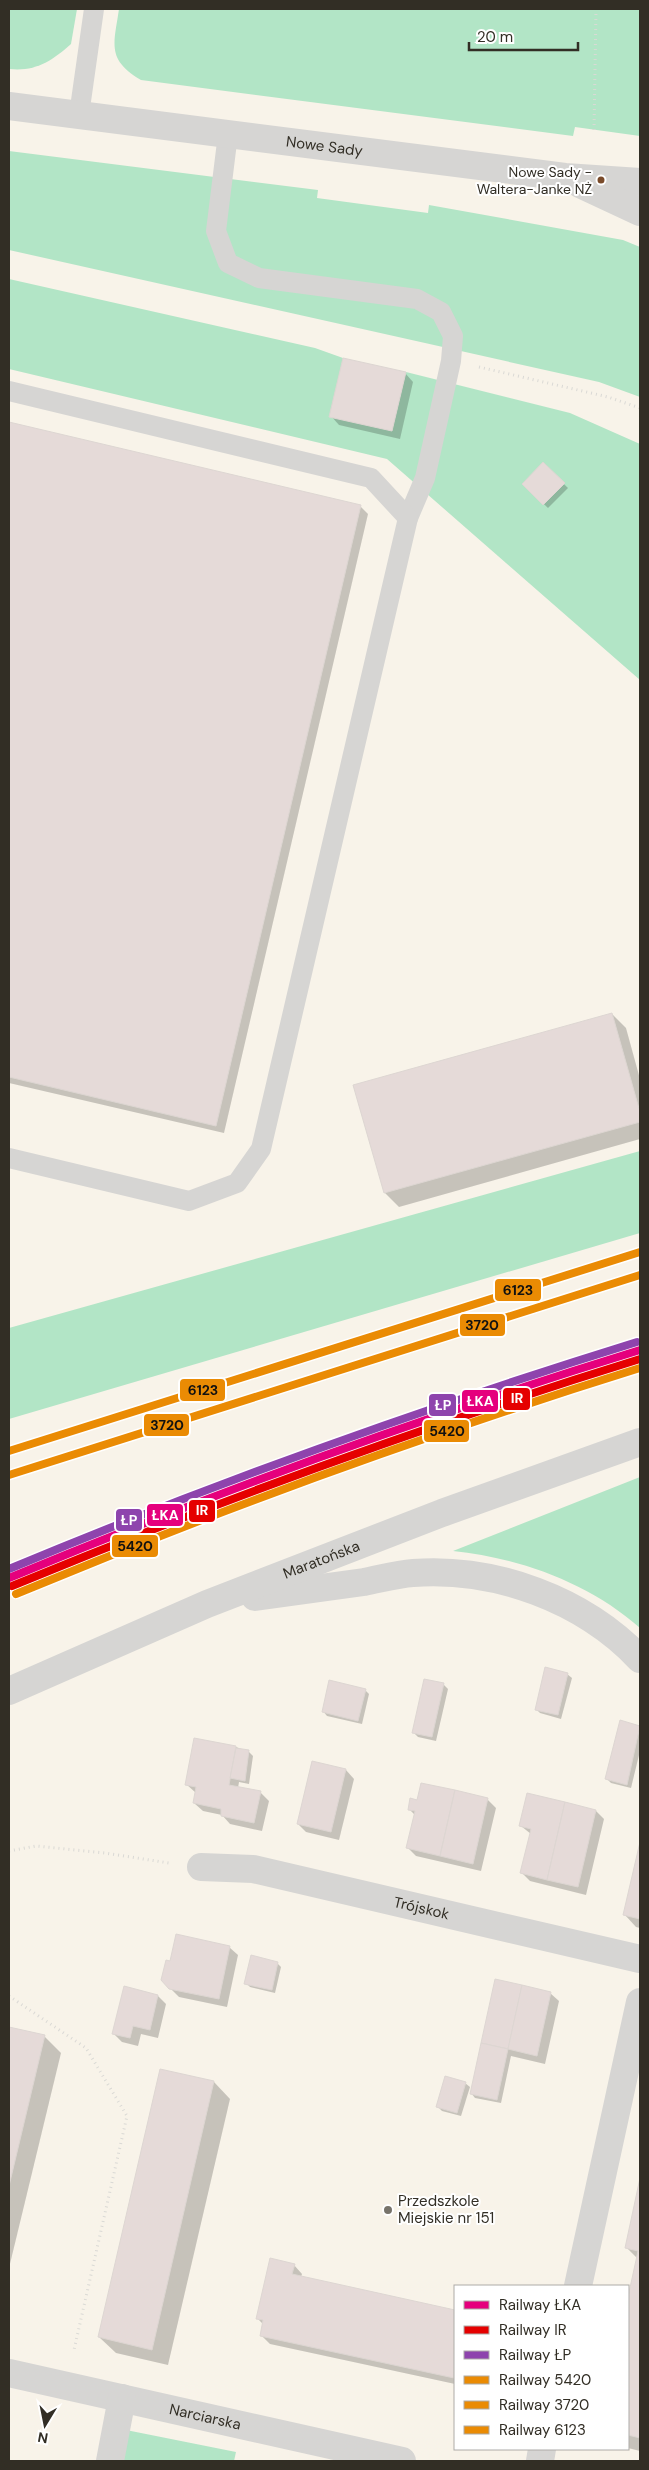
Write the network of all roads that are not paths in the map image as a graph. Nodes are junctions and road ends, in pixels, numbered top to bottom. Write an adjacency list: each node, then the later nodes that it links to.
1 (94, 9): 3 (lane)
2 (9, 106): 3 (street, Nowe Sady)
3 (79, 115): 4 (street, Nowe Sady)
4 (228, 134): 5 (street, Nowe Sady); 9 (lane)
5 (565, 177): 6 (street, Nowe Sady); 7 (street)
6 (640, 182)
7 (640, 212)
8 (9, 391): 9 (lane)
9 (408, 518): 10 (lane)
10 (9, 1158)
11 (640, 1442): 12 (street, Maratońska)
12 (207, 1604): 13 (street); 14 (street, Maratońska)
13 (640, 1659)
14 (9, 1691)
15 (200, 1867): 16 (street, Trójskok)
16 (640, 1959)
17 (640, 2002): 18 (street)
18 (578, 2285)
19 (9, 2373): 20 (street, Narciarska)
20 (122, 2398): 21 (street); 22 (street, Narciarska)
21 (110, 2461)
22 (399, 2461)

